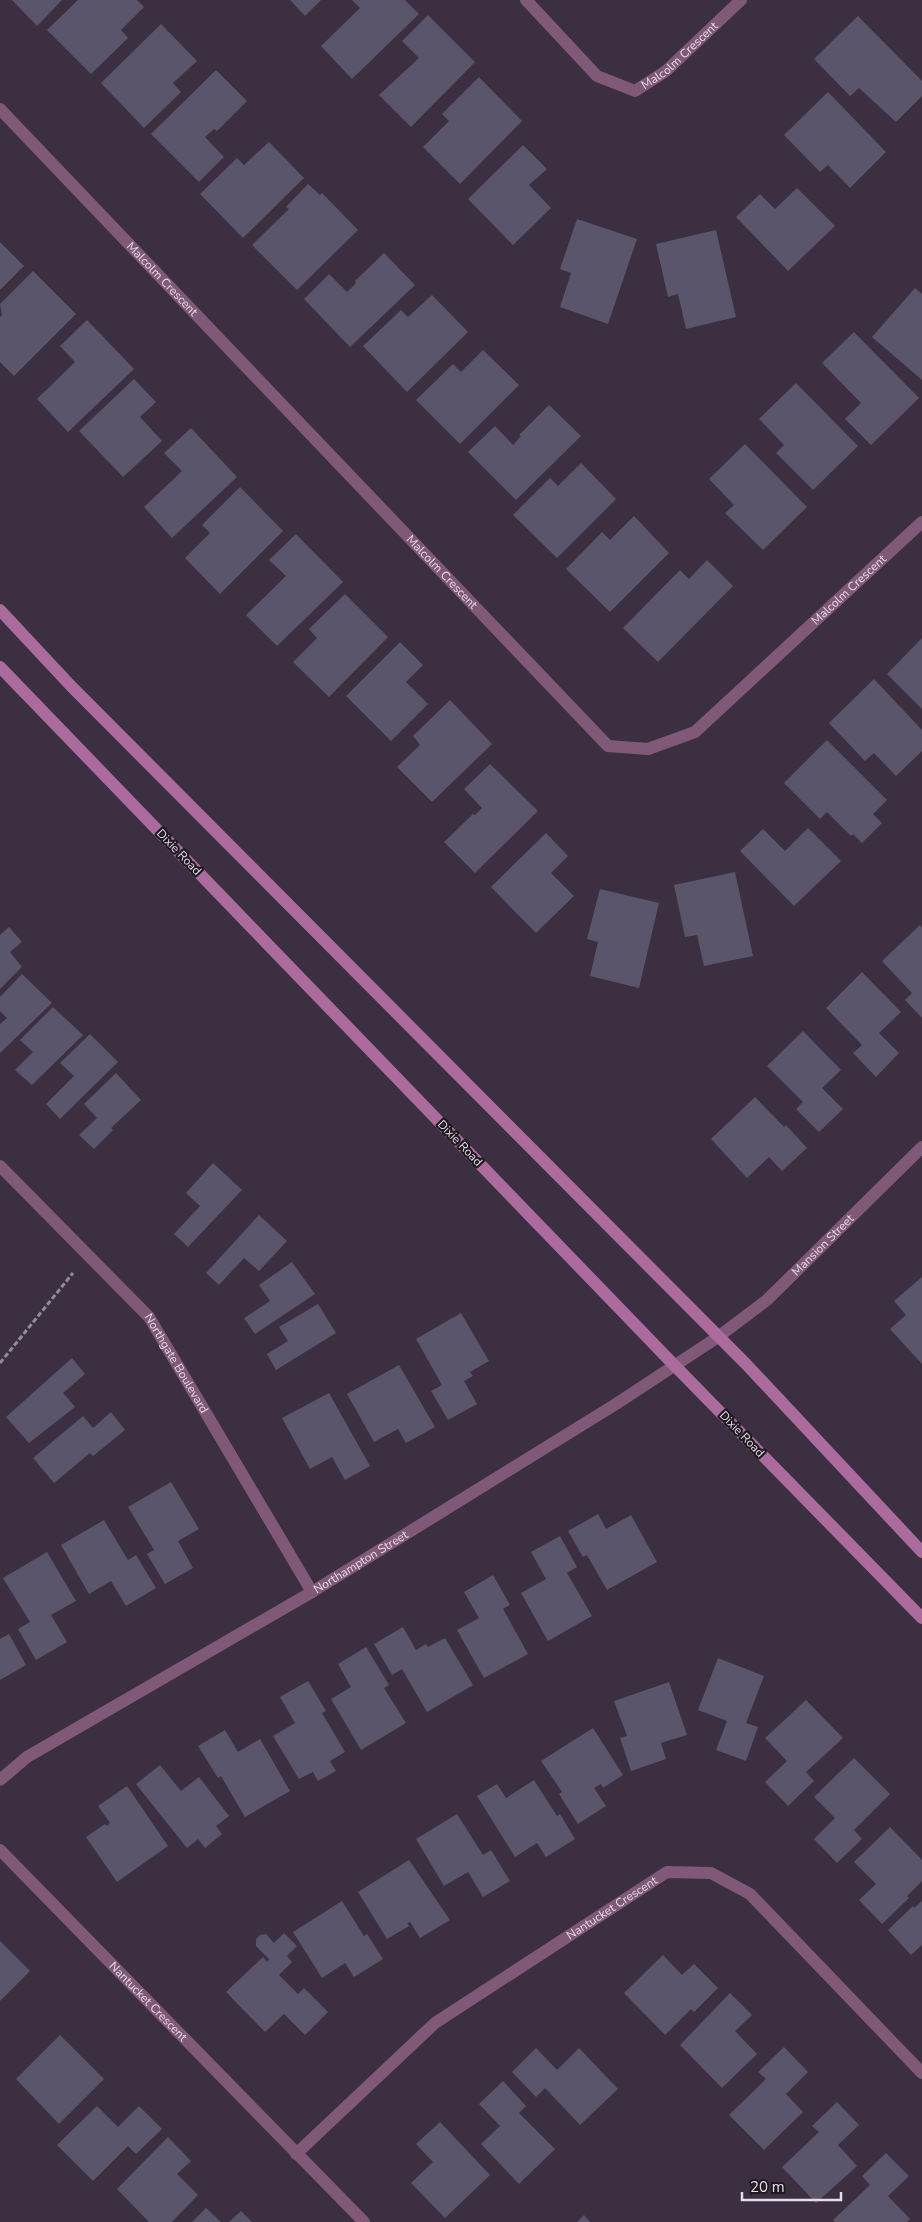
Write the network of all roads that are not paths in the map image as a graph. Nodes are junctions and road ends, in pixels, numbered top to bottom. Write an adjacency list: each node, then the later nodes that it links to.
1 (526, 0): 2 (street, Malcolm Crescent)
2 (741, 0)
3 (0, 109): 4 (street, Malcolm Crescent)
4 (922, 522)
5 (0, 610): 9 (main road)
6 (0, 667): 10 (main road, Dixie Road)
7 (922, 1147): 9 (street, Mansion Street)
8 (0, 1166): 12 (street, Northgate Boulevard)
9 (718, 1337): 10 (street, Northampton Street); 11 (main road)
10 (675, 1366): 12 (street, Northampton Street); 13 (main road, Dixie Road)
11 (922, 1552)
12 (312, 1592): 14 (street, Northampton Street)
13 (922, 1618)
14 (0, 1780)
15 (0, 1850): 17 (street, Nantucket Crescent)
16 (922, 2073): 17 (street, Nantucket Crescent)
17 (296, 2154): 18 (street, Nantucket Crescent)
18 (364, 2222)

